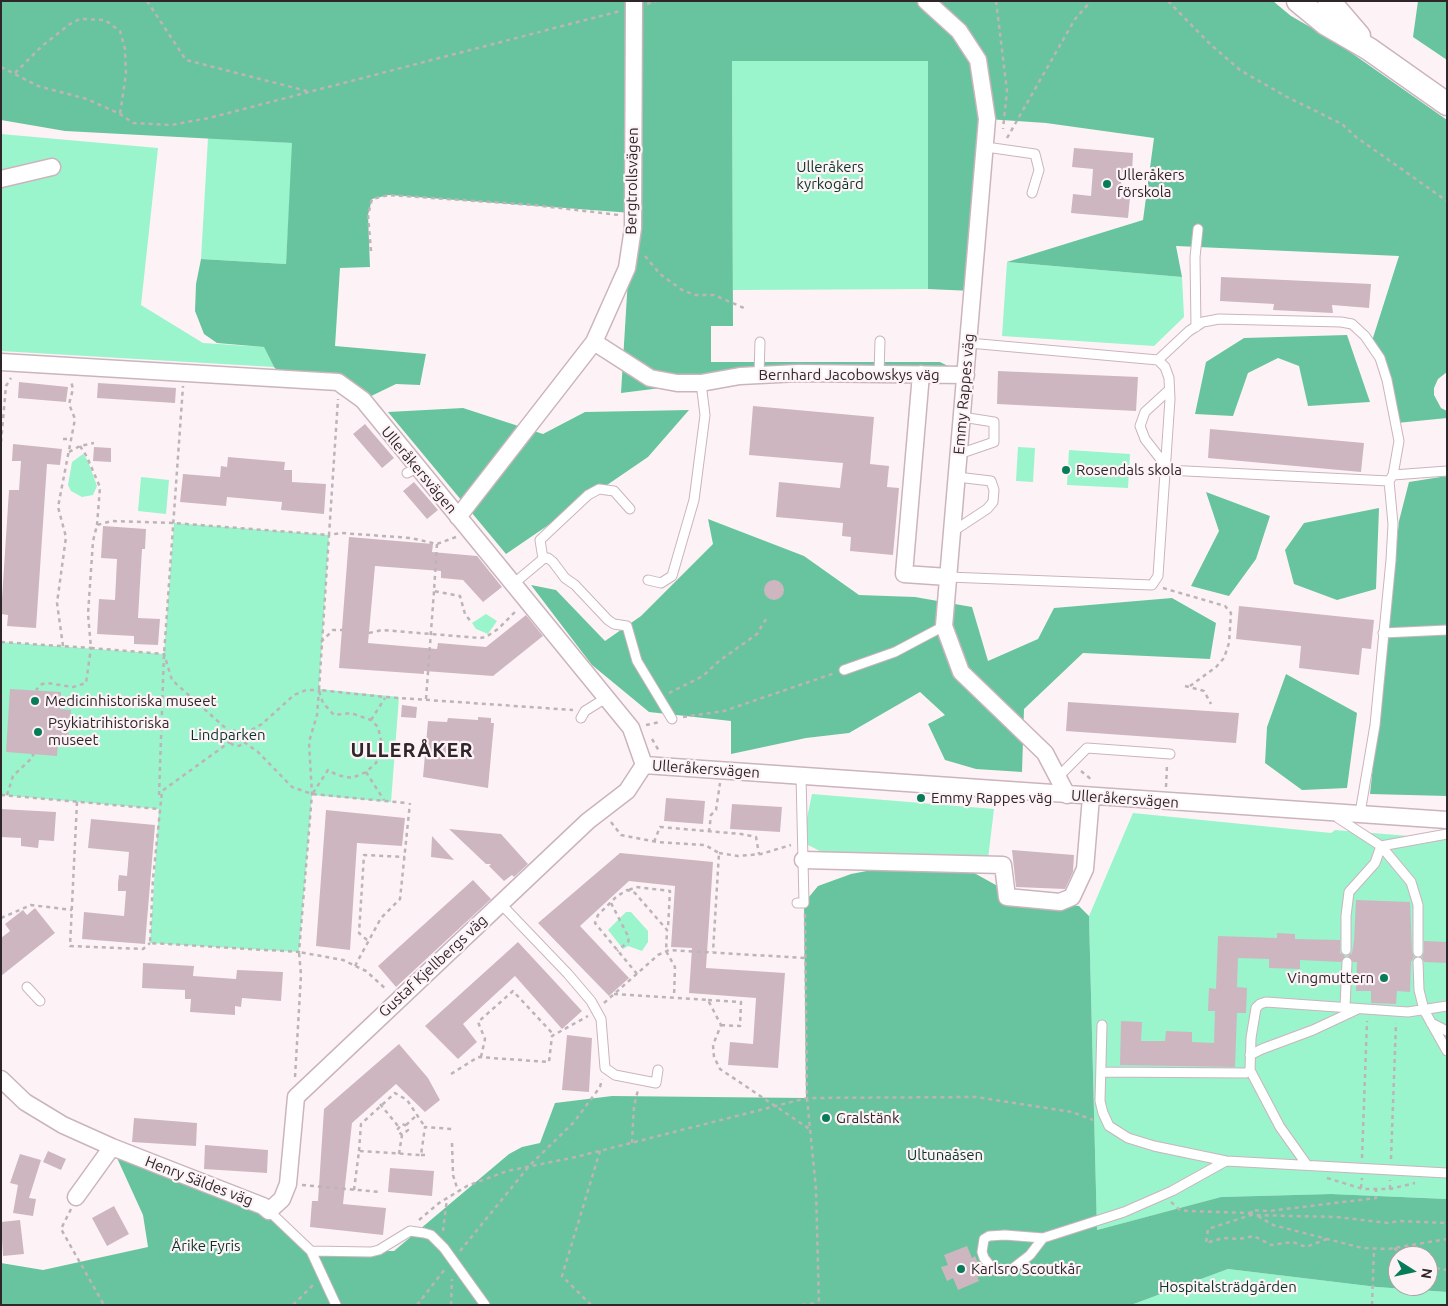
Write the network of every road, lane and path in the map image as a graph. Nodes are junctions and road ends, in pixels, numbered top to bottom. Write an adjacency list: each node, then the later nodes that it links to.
1 (147, 1): 12 (path)
2 (656, 1): 8 (path)
3 (926, 1): 15 (street, Emmy Rappes väg)
4 (1091, 1): 15 (path)
5 (1168, 1): 19 (path)
6 (1298, 1): 9 (main road)
7 (1329, 1): 9 (main road)
8 (634, 4): 12 (path); 20 (street, Bergtrollsvägen)
9 (1369, 49): 13 (main road)
10 (1, 67): 11 (path)
11 (15, 73): 14 (path); 14 (path)
12 (308, 91): 14 (path)
13 (1447, 104)
14 (120, 114)
15 (993, 148): 18 (lane); 29 (street, Emmy Rappes väg)
16 (52, 167): 17 (street)
17 (1, 179)
18 (1032, 193)
19 (1447, 201)
20 (633, 228): 22 (path); 27 (street, Bergtrollsvägen)
21 (1198, 229): 25 (lane)
22 (371, 251)
23 (643, 254): 24 (path)
24 (744, 308)
25 (1196, 327): 30 (lane); 53 (lane)
26 (880, 341): 32 (lane)
27 (594, 342): 38 (street, Bernhard Jacobowskys väg); 55 (street, Bergtrollsvägen)
28 (760, 342): 34 (lane)
29 (969, 343): 30 (lane); 35 (street, Emmy Rappes väg)
30 (1158, 360): 40 (lane)
31 (1, 362): 55 (street, Ulleråkersvägen)
32 (879, 374): 33 (street, Bernhard Jacobowskys väg); 34 (street, Bernhard Jacobowskys väg)
33 (921, 374): 35 (street, Bernhard Jacobowskys väg); 63 (street)
34 (759, 375): 38 (street, Bernhard Jacobowskys väg)
35 (966, 375): 42 (street, Emmy Rappes väg)
36 (14, 376): 45 (path)
37 (71, 380): 44 (path)
38 (701, 383): 64 (lane)
39 (183, 384): 56 (path)
40 (1169, 390): 50 (lane); 50 (lane)
41 (338, 395): 60 (path)
42 (962, 417): 49 (street, Emmy Rappes väg); 49 (lane)
43 (63, 439): 44 (path)
44 (70, 439): 48 (path)
45 (1, 442)
46 (94, 443): 47 (path)
47 (80, 446): 48 (path); 57 (path)
48 (68, 453): 79 (path)
49 (959, 454): 52 (street, Emmy Rappes väg)
50 (1166, 468): 53 (lane); 66 (lane)
51 (1447, 471): 53 (lane)
52 (957, 476): 58 (street, Emmy Rappes väg); 58 (lane)
53 (1391, 478): 75 (lane)
54 (630, 509): 62 (lane)
55 (458, 517): 65 (street, Ulleråkersvägen)
56 (174, 523): 57 (path); 60 (path); 81 (path)
57 (97, 525): 80 (path)
58 (952, 532): 63 (street, Emmy Rappes väg)
59 (461, 534): 61 (path)
60 (329, 535): 61 (path); 78 (path)
61 (437, 544): 67 (path)
62 (543, 559): 65 (lane); 90 (lane)
63 (948, 577): 66 (lane); 71 (street, Emmy Rappes väg)
64 (648, 580)
65 (512, 584): 88 (street, Ulleråkersvägen)
66 (1152, 585): 84 (path)
67 (434, 591): 70 (path); 76 (path)
68 (518, 609): 76 (path)
69 (766, 619): 90 (path)
70 (472, 623)
71 (944, 626): 82 (lane); 106 (street, Emmy Rappes väg)
72 (342, 630): 78 (path)
73 (1447, 630): 75 (lane)
74 (369, 633): 76 (path)
75 (1383, 633): 120 (lane)
76 (431, 636): 89 (path)
77 (1, 642): 79 (path)
78 (322, 642): 86 (path)
79 (63, 646): 80 (path)
80 (91, 648): 81 (path); 85 (path)
81 (164, 654): 96 (path); 117 (path)
82 (844, 670): 93 (path)
83 (1185, 686): 84 (path)
84 (1190, 686): 91 (path)
85 (36, 690)
86 (319, 690): 87 (path); 94 (path); 97 (path); 109 (path)
87 (385, 697): 89 (path); 94 (path)
88 (606, 698): 92 (lane); 95 (street, Ulleråkersvägen)
89 (426, 699): 92 (path)
90 (660, 699): 93 (lane)
91 (1211, 704)
92 (583, 714)
93 (672, 719): 95 (path)
94 (371, 720): 103 (path)
95 (631, 728): 102 (street, Ulleråkersvägen)
96 (232, 733): 97 (path); 98 (path)
97 (244, 734): 99 (path)
98 (231, 741): 99 (path); 117 (path)
99 (244, 742): 109 (path)
100 (33, 754): 110 (path)
101 (1169, 754): 106 (lane); 107 (path)
102 (644, 765): 105 (street, Ulleråkersvägen); 118 (street, Gustaf Kjellbergs väg)
103 (366, 772): 109 (path); 113 (path)
104 (721, 774): 122 (path)
105 (801, 776): 111 (street, Ulleråkersvägen); 125 (lane)
106 (1058, 777): 111 (street, Emmy Rappes väg)
107 (1166, 788)
108 (1, 794): 110 (path)
109 (312, 794): 113 (path); 143 (path)
110 (7, 795): 114 (path)
111 (1067, 795): 112 (street, Ulleråkersvägen)
112 (1091, 797): 119 (street, Ulleråkersvägen); 130 (street)
113 (384, 801): 115 (path)
114 (77, 802): 117 (path); 135 (path)
115 (406, 803)
116 (410, 803): 129 (path)
117 (159, 809): 139 (path)
118 (603, 811): 124 (path); 134 (street, Gustaf Kjellbergs väg)
119 (1338, 811): 120 (street, Ulleråkersvägen); 126 (lane)
120 (1360, 813): 121 (street, Ulleråkersvägen)
121 (1447, 820)
122 (709, 832): 124 (path); 128 (path)
123 (1447, 834): 126 (lane)
124 (654, 842): 127 (path)
125 (802, 842): 128 (path); 130 (lane)
126 (1381, 846): 140 (lane); 159 (lane)
127 (719, 853): 128 (path); 144 (path)
128 (759, 854)
129 (405, 857): 138 (path); 138 (path)
130 (803, 860): 133 (lane)
131 (628, 890): 132 (path); 137 (path); 137 (path)
132 (611, 902): 141 (path); 141 (path)
133 (801, 903): 145 (path)
134 (500, 904): 152 (street, Gustaf Kjellbergs väg); 158 (lane)
135 (72, 910): 136 (path); 139 (path)
136 (1, 918)
137 (667, 930): 142 (path)
138 (368, 940): 147 (path)
139 (150, 942): 143 (path)
140 (1346, 950)
141 (617, 951): 148 (path)
142 (666, 951): 144 (path); 148 (path); 151 (path)
143 (299, 952): 147 (path); 176 (path)
144 (713, 952): 145 (path)
145 (805, 958): 177 (path)
146 (1346, 962): 156 (lane)
147 (355, 966): 152 (path)
148 (637, 974): 150 (path)
149 (27, 987): 154 (lane)
150 (614, 994): 151 (path); 158 (path)
151 (674, 998): 153 (path)
152 (397, 1000): 176 (street, Gustaf Kjellbergs väg)
153 (708, 1000): 162 (path); 162 (path)
154 (40, 1001)
155 (1447, 1006): 159 (lane)
156 (1345, 1007): 157 (lane); 167 (lane)
157 (1363, 1009): 160 (lane); 167 (lane); 199 (path)
158 (596, 1010): 165 (path); 169 (lane)
159 (1424, 1010): 160 (lane); 161 (lane)
160 (1397, 1011): 200 (path)
161 (1431, 1023): 164 (lane); 166 (lane)
162 (721, 1025): 179 (path)
163 (1102, 1025): 172 (lane)
164 (1447, 1031)
165 (554, 1035): 168 (path); 168 (path)
166 (1447, 1051)
167 (1250, 1055): 171 (lane)
168 (481, 1057): 173 (path)
169 (605, 1068): 175 (lane); 197 (path)
170 (658, 1070): 175 (lane)
171 (1250, 1070): 172 (lane); 198 (lane)
172 (1101, 1072): 183 (lane)
173 (451, 1074)
174 (1, 1079): 190 (street, Henry Säldes väg)
175 (640, 1081): 189 (path)
176 (296, 1097): 205 (street)
177 (807, 1098): 179 (path); 183 (path); 186 (path)
178 (380, 1104): 180 (path); 182 (path); 191 (path)
179 (774, 1107): 186 (path); 189 (path)
180 (417, 1115): 181 (path); 184 (path)
181 (406, 1125): 182 (path); 187 (path)
182 (398, 1126): 187 (path)
183 (1109, 1126): 196 (lane)
184 (425, 1127): 185 (path); 194 (path)
185 (452, 1129)
186 (811, 1130): 226 (path)
187 (402, 1135): 193 (path)
188 (452, 1143): 206 (path)
189 (632, 1143): 192 (path)
190 (112, 1147): 209 (street); 211 (street, Henry Säldes väg)
191 (358, 1151): 193 (path); 204 (path)
192 (600, 1151): 197 (path); 233 (path)
193 (400, 1154): 194 (path)
194 (421, 1155): 195 (path)
195 (428, 1155)
196 (1226, 1161): 198 (lane); 208 (lane)
197 (530, 1165): 206 (path); 224 (path)
198 (1308, 1165): 199 (lane); 203 (path)
199 (1362, 1168): 200 (lane)
200 (1390, 1170): 201 (lane)
201 (1436, 1172): 202 (lane); 203 (path)
202 (1447, 1173)
203 (1376, 1189): 212 (path)
204 (354, 1190): 205 (path); 207 (path)
205 (285, 1191): 211 (street, Henry Säldes väg)
206 (458, 1191): 210 (path)
207 (380, 1192)
208 (1166, 1194): 212 (path); 216 (lane)
209 (76, 1197): 227 (path)
210 (447, 1198): 215 (path); 219 (path)
211 (269, 1211): 223 (lane)
212 (1251, 1214): 213 (path); 217 (path)
213 (1257, 1216): 214 (path); 217 (path)
214 (1447, 1223)
215 (410, 1231): 219 (lane); 223 (lane)
216 (1043, 1238): 216 (lane)
217 (1327, 1239): 222 (path)
218 (1447, 1239): 220 (path)
219 (441, 1245): 224 (lane)
220 (1406, 1246)
221 (1388, 1248): 222 (path)
222 (1374, 1249): 235 (path)
223 (310, 1251): 225 (lane)
224 (452, 1260): 230 (path); 231 (path); 232 (lane)
225 (323, 1275): 228 (path); 229 (lane)
226 (819, 1304): 234 (path)
227 (104, 1305)
228 (292, 1305)
229 (336, 1305)
230 (416, 1305)
231 (451, 1305)
232 (485, 1305)
233 (591, 1305)
234 (802, 1305)
235 (1372, 1305)

